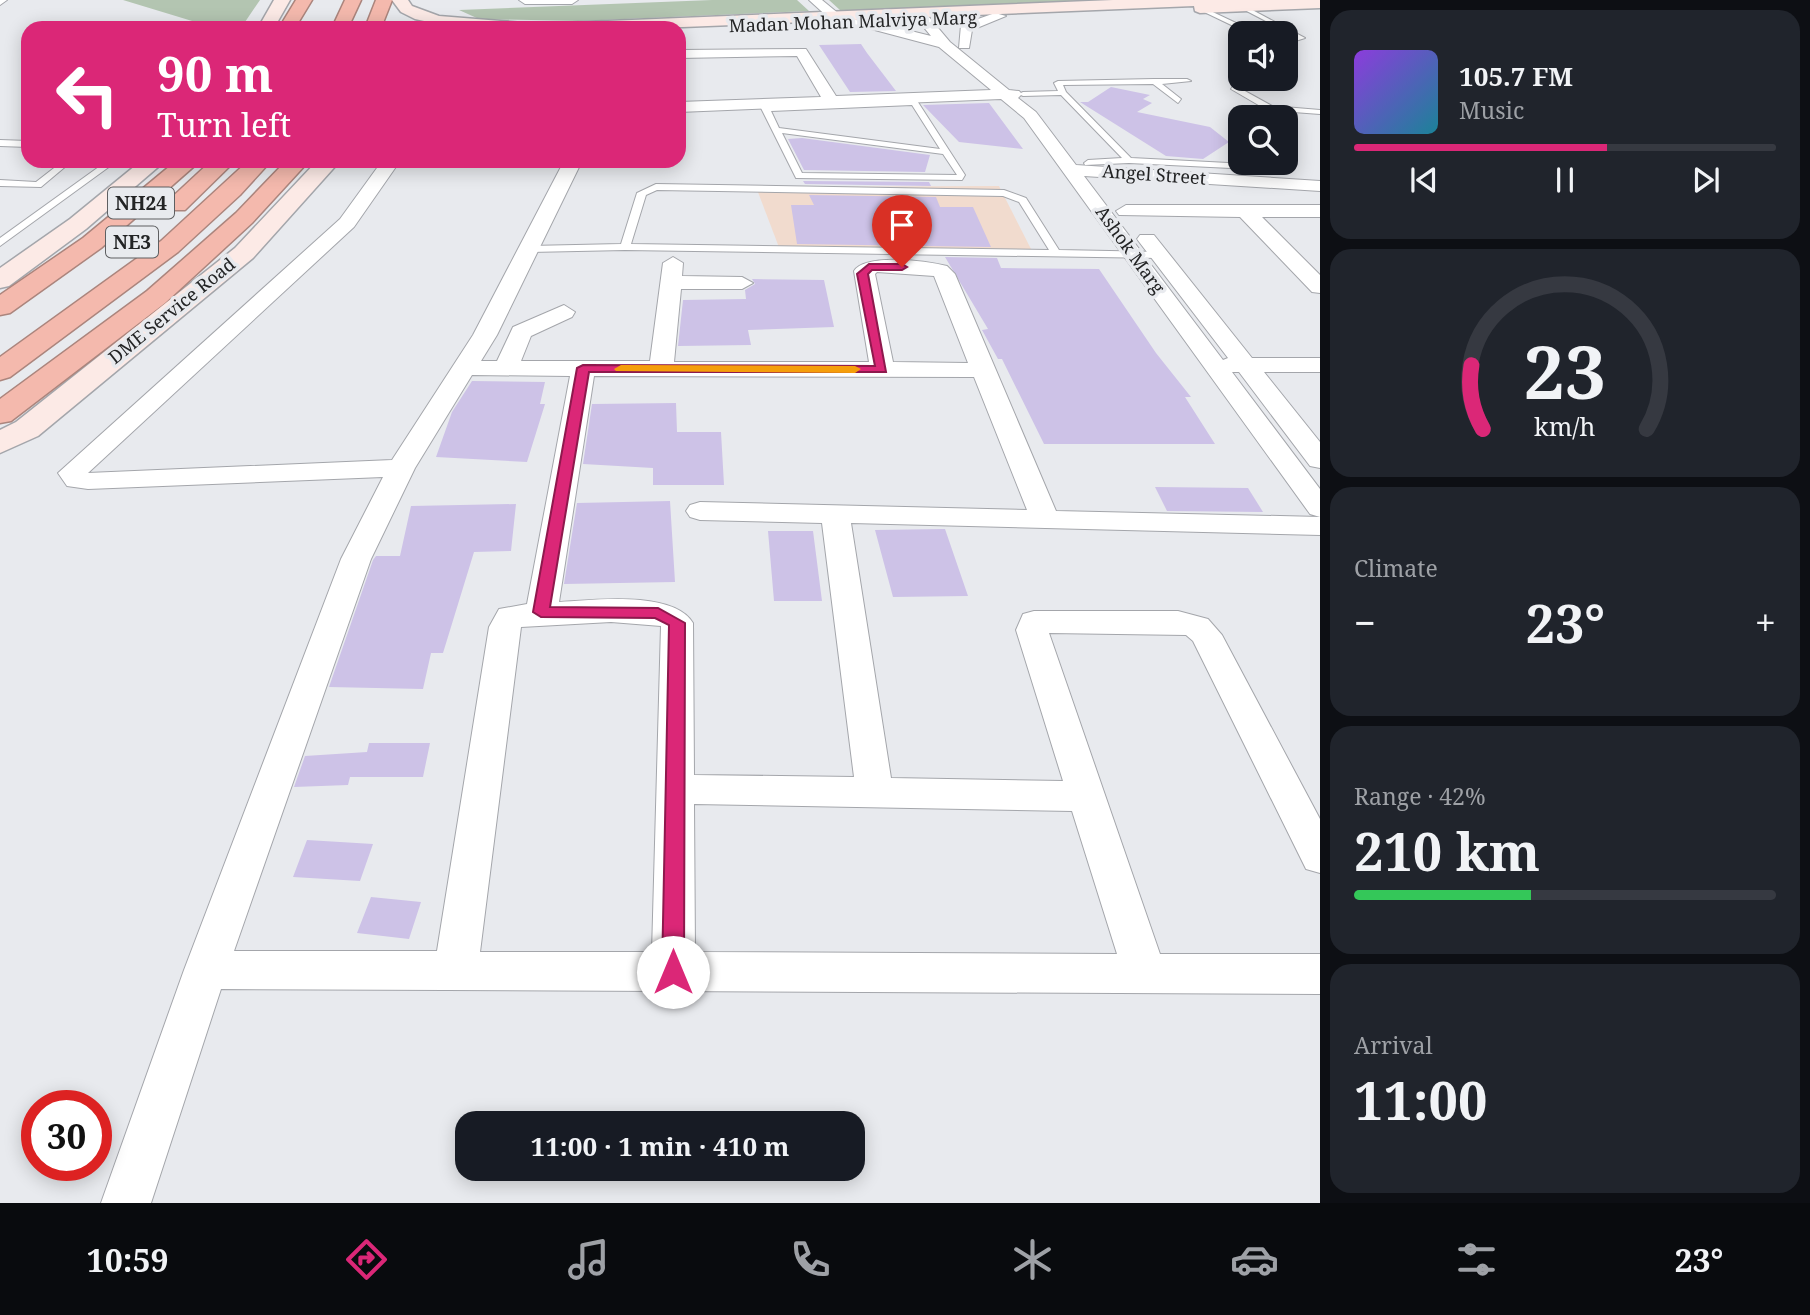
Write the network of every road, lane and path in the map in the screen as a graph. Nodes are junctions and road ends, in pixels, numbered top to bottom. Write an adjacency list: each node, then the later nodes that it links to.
1 (282, 0): 17 (main road)
2 (304, 0): 18 (highway)
3 (353, 0): 19 (highway)
4 (384, 0): 20 (highway)
5 (400, 0): 21 (main road)
6 (525, 0): 7 (street)
7 (571, 0): 22 (street)
8 (816, 0): 16 (street)
9 (1225, 0): 14 (main road, Madan Mohan Malviya Marg)
10 (1290, 2): 11 (main road, Madan Mohan Malviya Marg); 12 (main road, Madan Mohan Malviya Marg)
11 (1320, 3)
12 (1241, 6): 13 (main road, Madan Mohan Malviya Marg); 24 (lane)
13 (1200, 8): 15 (main road, Madan Mohan Malviya Marg); 23 (lane)
14 (927, 16): 15 (main road, Madan Mohan Malviya Marg); 16 (main road, Madan Mohan Malviya Marg); 27 (street, Ashok Marg)
15 (1000, 16): 27 (street)
16 (835, 20): 25 (main road, Madan Mohan Malviya Marg); 26 (main road, Madan Mohan Malviya Marg); 27 (street)
17 (270, 21)
18 (291, 21)
19 (344, 21)
20 (376, 21)
21 (457, 21)
22 (575, 21)
23 (1228, 21)
24 (1270, 21)
25 (686, 24)
26 (686, 29)
27 (954, 45): 33 (street, Ashok Marg)
28 (686, 54): 36 (street)
29 (1154, 81): 30 (lane); 32 (lane); 35 (lane)
30 (1187, 81)
31 (1241, 91): 40 (lane)
32 (1063, 93): 33 (lane); 46 (lane)
33 (1014, 94): 34 (street); 57 (street, Ashok Marg)
34 (912, 101): 37 (street); 42 (lane)
35 (1178, 101)
36 (832, 102): 37 (street); 39 (street)
37 (865, 103): 39 (lane)
38 (686, 107): 39 (street)
39 (767, 111): 41 (lane); 42 (lane)
40 (1320, 112)
41 (775, 130): 45 (lane); 45 (lane)
42 (939, 141): 45 (lane)
43 (0, 144): 44 (lane)
44 (21, 144)
45 (946, 152)
46 (1129, 160): 57 (lane); 58 (lane)
47 (59, 168): 61 (lane)
48 (103, 168): 67 (lane)
49 (146, 168): 74 (main road)
50 (181, 168): 73 (highway, NH24)
51 (216, 168): 66 (highway, NE3)
52 (254, 168): 91 (highway, NE3)
53 (291, 168): 92 (highway)
54 (322, 168): 93 (main road, DME Service Road)
55 (386, 168): 95 (street)
56 (570, 168): 69 (street)
57 (1085, 168): 59 (street, Angel Street); 63 (street, Ashok Marg); 71 (street, Ashok Marg)
58 (1228, 168)
59 (1228, 170)
60 (1271, 175): 62 (street, Angel Street)
61 (0, 183)
62 (1320, 186)
63 (1126, 211): 64 (street); 72 (street, Ashok Marg)
64 (1245, 211): 65 (street); 76 (street)
65 (1320, 211)
66 (161, 218)
67 (0, 243)
68 (625, 247): 69 (lane); 70 (lane); 70 (lane)
69 (530, 249): 85 (street)
70 (1056, 254): 71 (lane)
71 (1133, 255): 72 (lane); 82 (street, Ashok Marg)
72 (1160, 255): 84 (street, Ashok Marg)
73 (65, 262): 77 (highway); 78 (highway)
74 (0, 280)
75 (742, 283): 88 (street)
76 (1320, 287)
77 (0, 297)
78 (0, 307)
79 (564, 312): 86 (street)
80 (33, 316): 81 (highway)
81 (0, 339)
82 (1215, 365): 84 (street); 96 (street, Ashok Marg)
83 (1320, 365): 84 (street)
84 (1246, 366): 94 (street, Ashok Marg)
85 (464, 368): 86 (street); 95 (street)
86 (506, 368): 87 (street)
87 (583, 368): 88 (street); 101 (street)
88 (661, 369): 89 (street)
89 (882, 370): 90 (street); 90 (street)
90 (984, 370): 99 (street)
91 (0, 371)
92 (0, 414)
93 (0, 443)
94 (1320, 460)
95 (401, 468): 106 (street)
96 (1320, 508)
97 (700, 511): 98 (street)
98 (835, 514): 99 (street); 103 (street)
99 (1045, 520): 100 (street)
100 (1320, 526)
101 (541, 612): 102 (street); 107 (street)
102 (675, 789): 103 (street); 108 (street)
103 (876, 793): 104 (street)
104 (1086, 796): 105 (street); 109 (street)
105 (1320, 857)
106 (206, 970): 107 (street); 111 (street)
107 (456, 971): 108 (street)
108 (673, 972): 109 (street)
109 (1145, 973): 110 (street)
110 (1320, 974)
111 (126, 1203)

